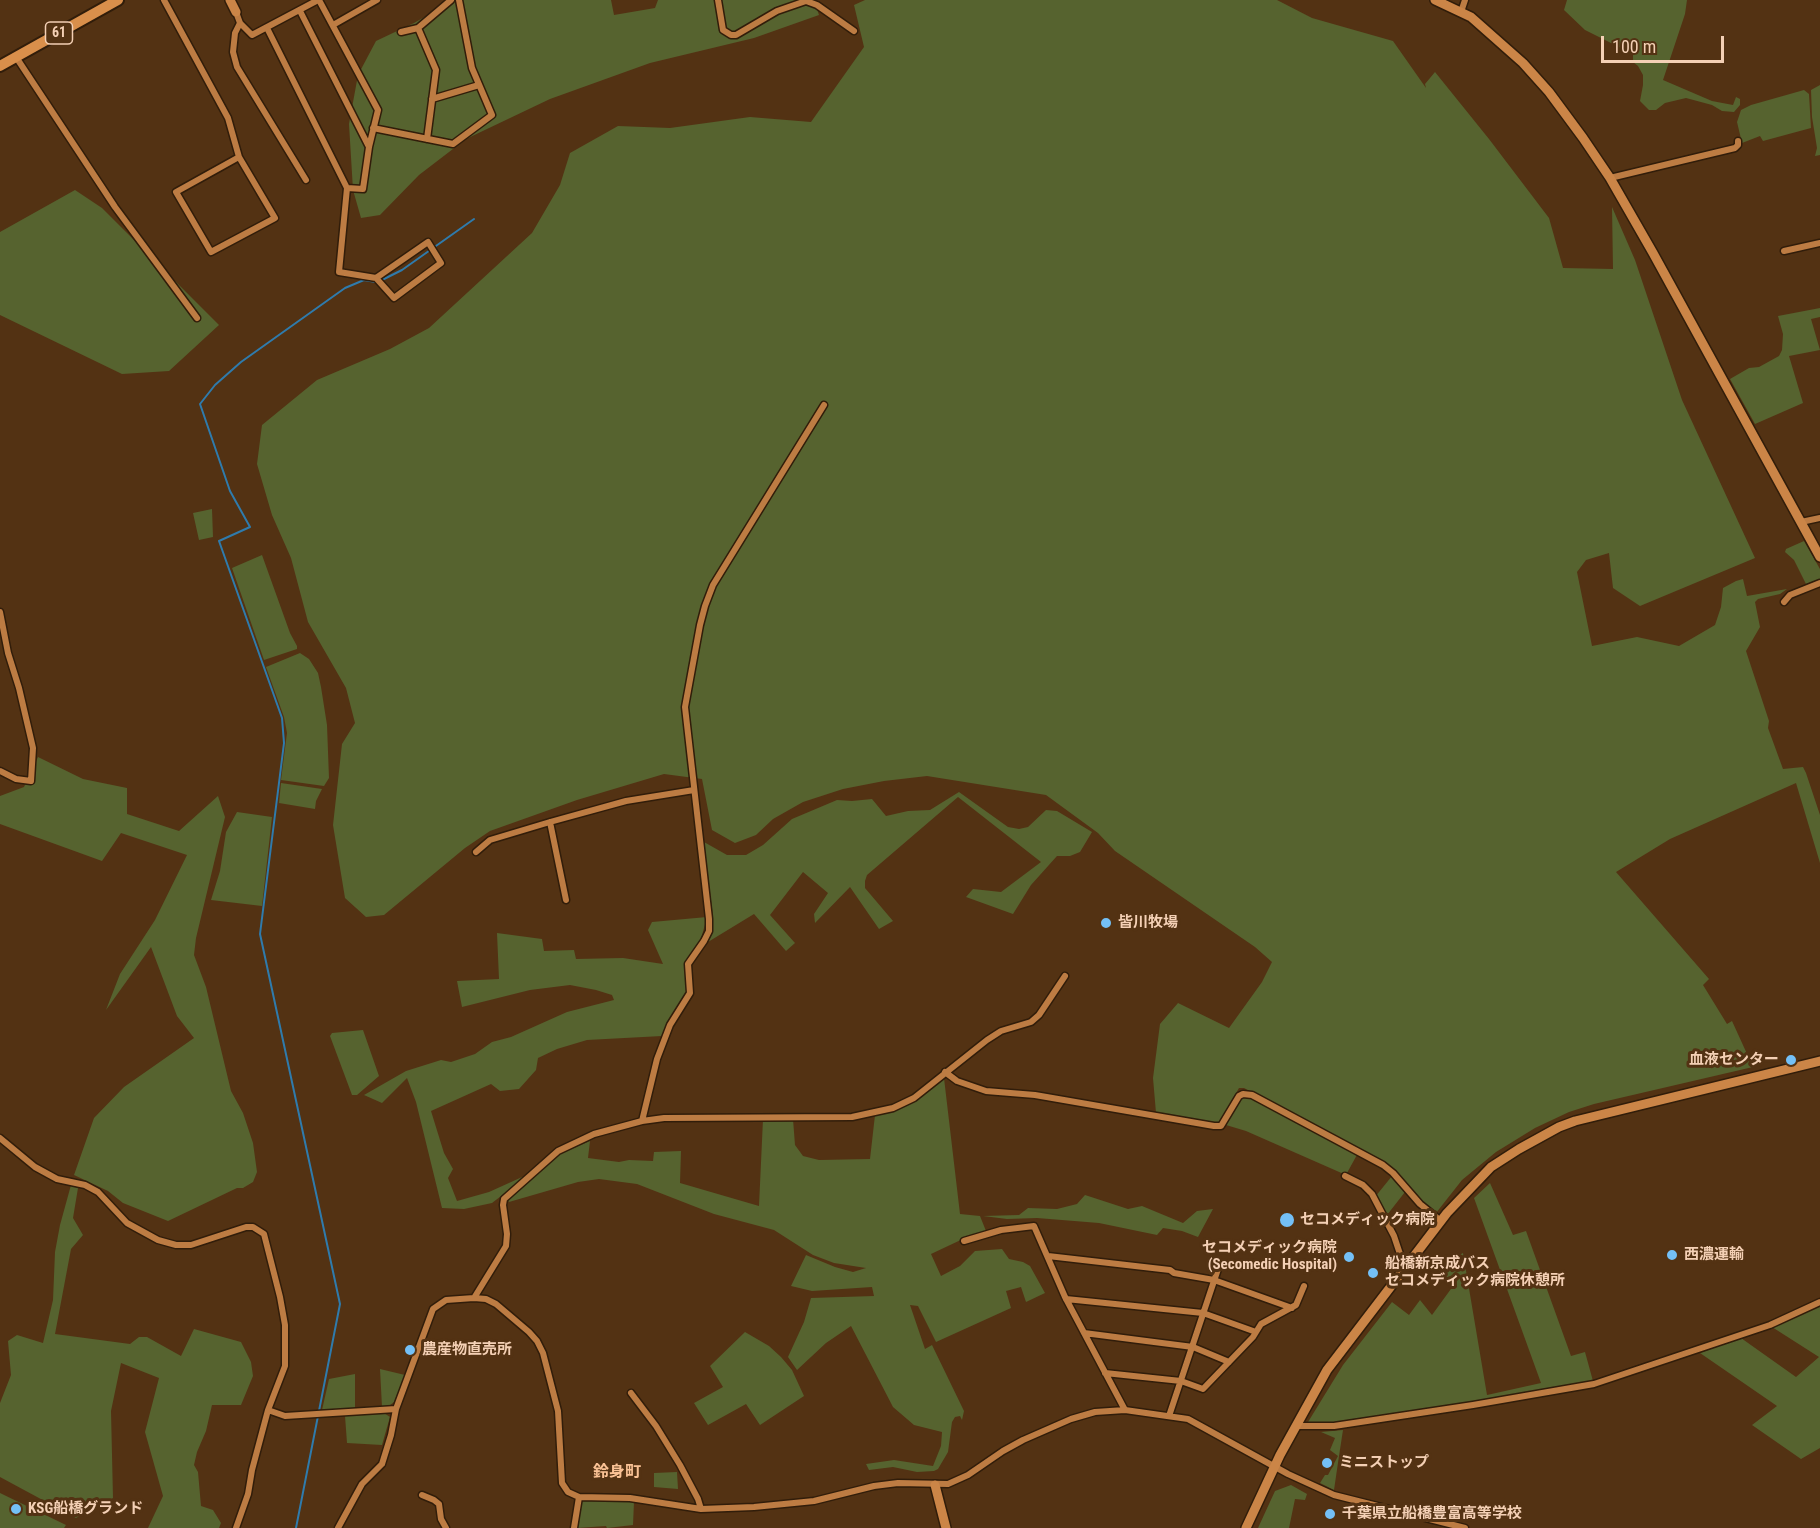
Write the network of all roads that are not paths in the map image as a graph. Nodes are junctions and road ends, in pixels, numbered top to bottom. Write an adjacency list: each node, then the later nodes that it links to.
1 (118, 0): 21 (main road, 61)
2 (164, 0): 29 (street)
3 (230, 0): 13 (street)
4 (319, 0): 12 (street); 16 (street)
5 (377, 0): 11 (street)
6 (452, 0): 18 (street)
7 (459, 0): 23 (street)
8 (718, 0): 19 (street)
9 (1435, 0): 14 (street)
10 (1465, 0): 14 (street)
11 (369, 2): 16 (street)
12 (300, 11): 17 (street); 28 (street)
13 (236, 12): 15 (street)
14 (1461, 12): 30 (street)
15 (240, 23): 17 (street); 31 (street)
16 (333, 25): 25 (street)
17 (267, 28): 32 (street)
18 (418, 28): 20 (street); 24 (street)
19 (854, 31)
20 (401, 32)
21 (16, 57): 22 (main road, 61); 36 (street)
22 (0, 66)
23 (479, 85): 24 (street); 26 (street)
24 (432, 99): 26 (street)
25 (373, 128): 26 (street); 28 (street)
26 (427, 139)
27 (1738, 141): 30 (street)
28 (369, 147): 32 (street)
29 (239, 157): 29 (street)
30 (1610, 178): 39 (street)
31 (306, 180)
32 (347, 188): 35 (street)
33 (1820, 243): 34 (street)
34 (1784, 251)
35 (376, 278): 35 (street)
36 (197, 318)
37 (824, 405): 45 (street)
38 (1820, 518): 39 (street)
39 (1801, 522): 40 (street)
40 (1820, 557)
41 (1820, 583): 42 (street)
42 (1784, 602)
43 (0, 612): 44 (street)
44 (0, 771)
45 (694, 790): 46 (street); 52 (street)
46 (550, 822): 47 (street); 48 (street)
47 (476, 852)
48 (566, 900)
49 (1065, 976): 51 (street)
50 (1820, 1061): 55 (street)
51 (945, 1072): 52 (street); 55 (street)
52 (642, 1120): 62 (street)
53 (0, 1138): 75 (street)
54 (1345, 1176): 59 (street)
55 (1441, 1221): 59 (street)
56 (964, 1241): 57 (street)
57 (1048, 1256): 60 (street); 63 (street)
58 (1220, 1263): 60 (street)
59 (1405, 1269): 78 (street)
60 (1214, 1280): 65 (street); 66 (street)
61 (1304, 1286): 65 (street)
62 (474, 1298): 74 (street); 82 (street)
63 (1066, 1299): 66 (street); 68 (street)
64 (1820, 1302): 78 (street)
65 (1292, 1308): 67 (street)
66 (1203, 1313): 67 (street); 69 (street)
67 (1256, 1332): 70 (street)
68 (1084, 1334): 69 (street); 71 (street)
69 (1193, 1347): 70 (street); 72 (street)
70 (1229, 1362): 72 (street)
71 (1105, 1373): 72 (street); 76 (street)
72 (1181, 1381): 77 (street)
73 (631, 1393): 83 (street)
74 (396, 1409): 75 (street); 85 (street)
75 (268, 1410): 84 (street)
76 (1125, 1410): 77 (street); 80 (street)
77 (1170, 1416): 79 (street)
78 (1295, 1426): 79 (street)
79 (1275, 1466): 89 (street); 90 (street)
80 (935, 1485): 83 (street); 88 (street)
81 (422, 1495): 86 (street)
82 (579, 1497): 83 (street); 87 (street)
83 (701, 1509)
84 (237, 1528)
85 (339, 1528)
86 (446, 1528)
87 (574, 1528)
88 (946, 1528)
89 (1246, 1528)
90 (1465, 1528)

